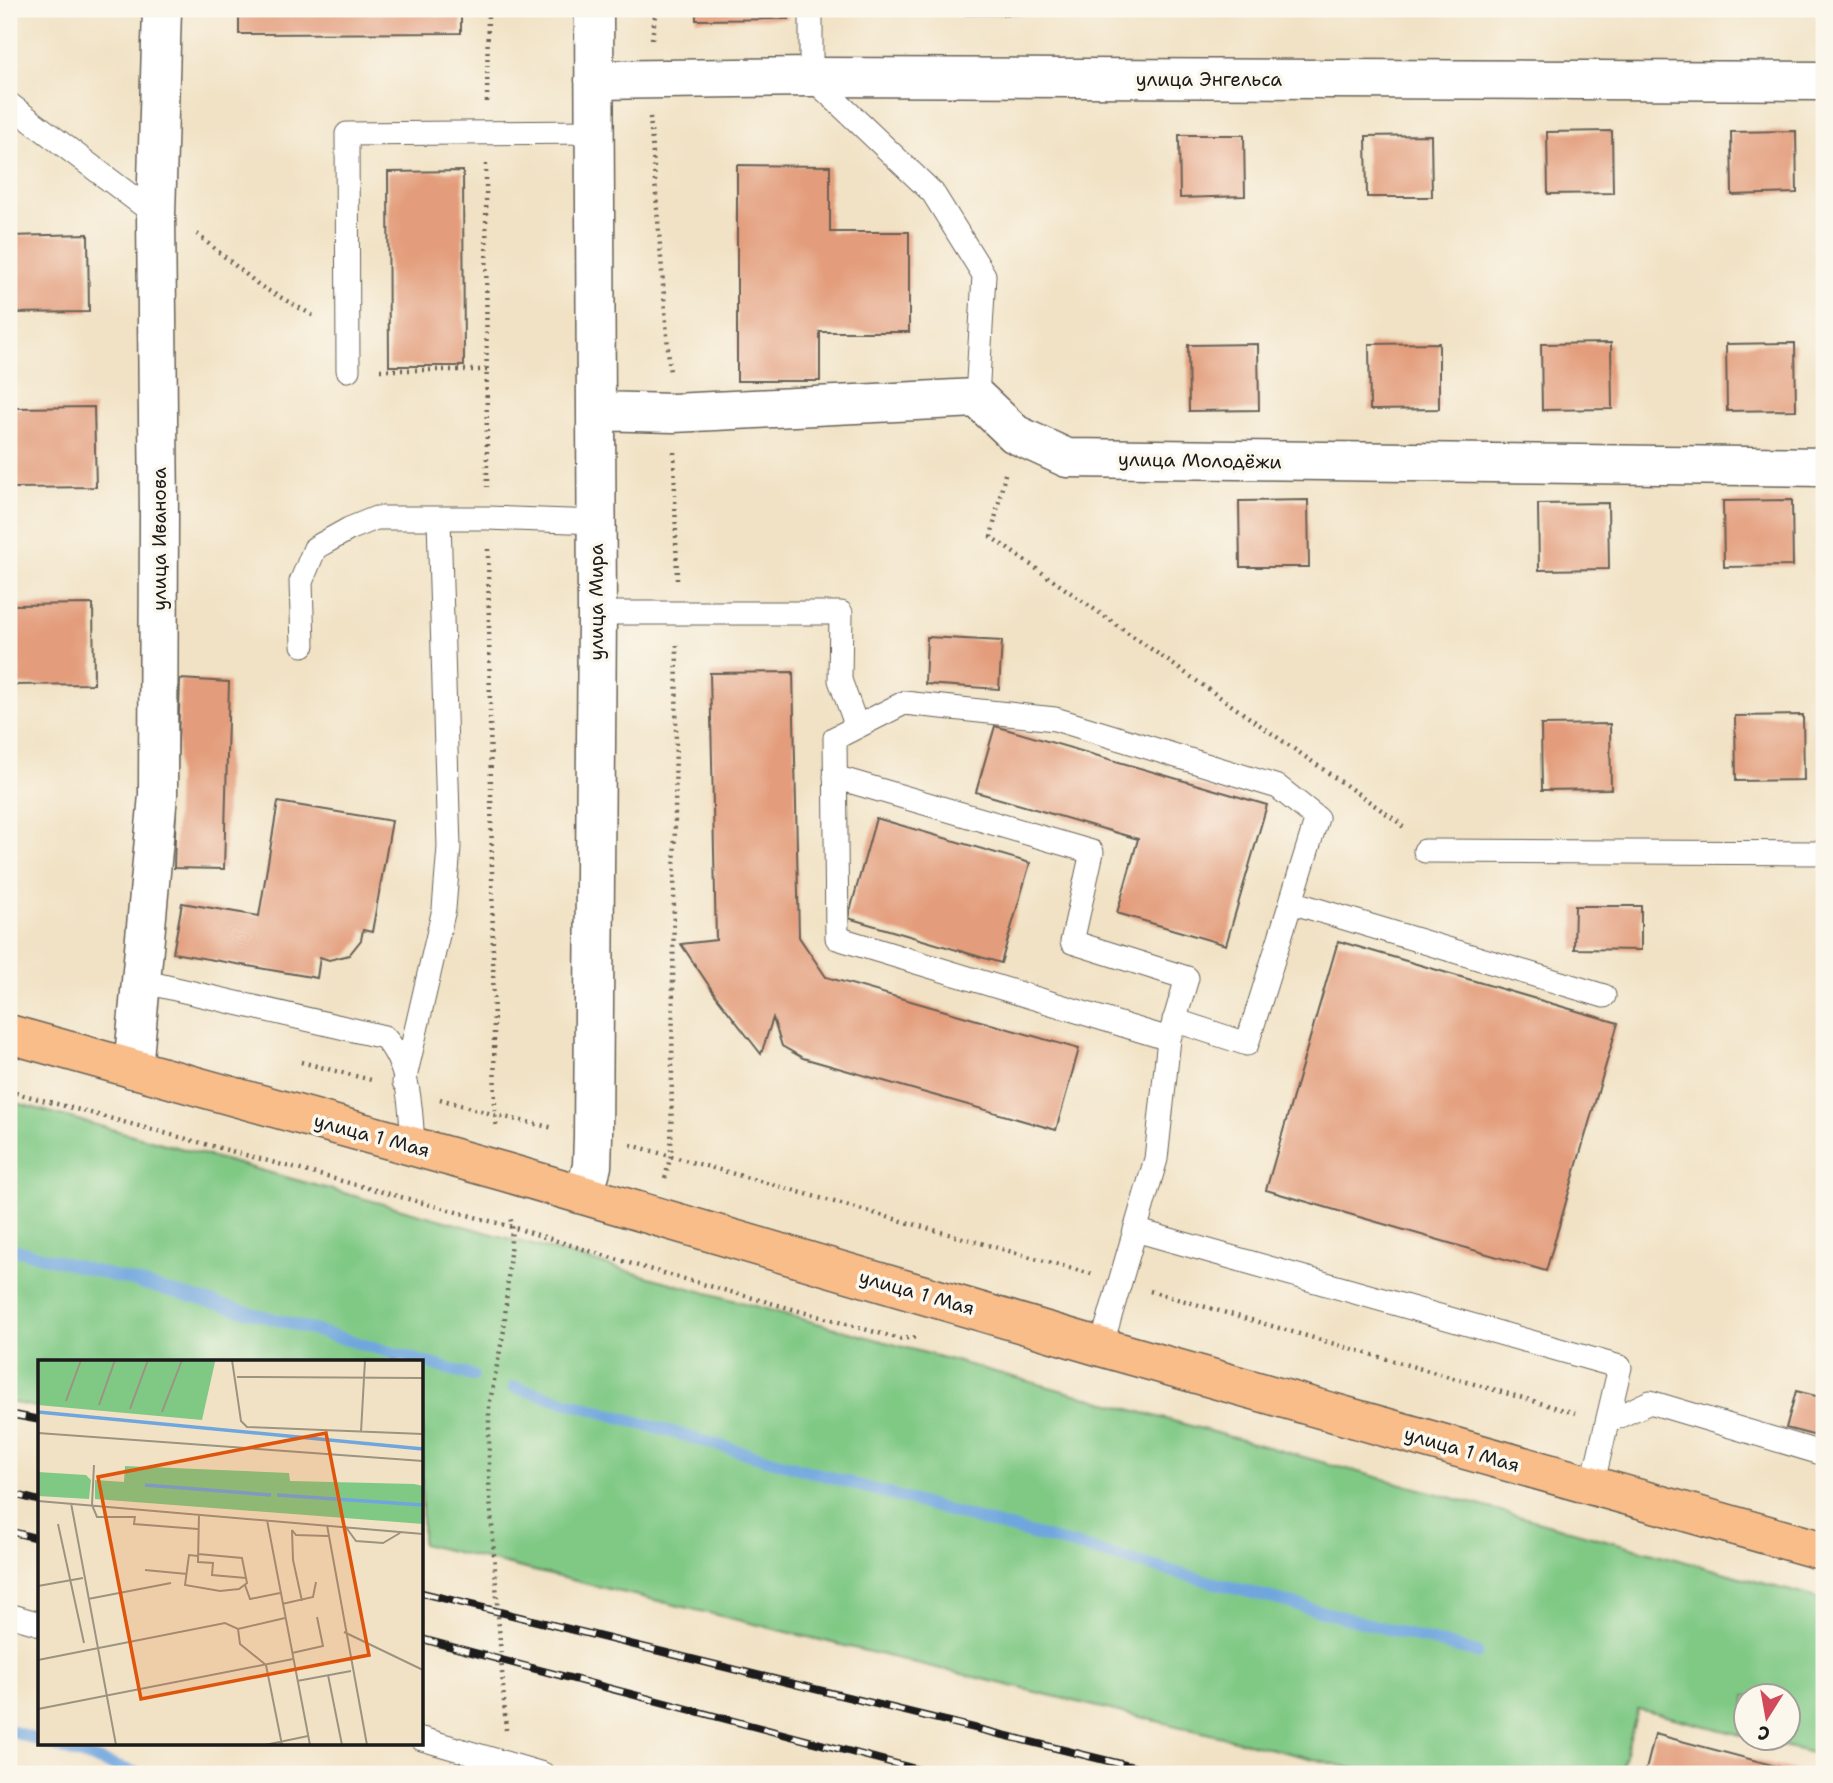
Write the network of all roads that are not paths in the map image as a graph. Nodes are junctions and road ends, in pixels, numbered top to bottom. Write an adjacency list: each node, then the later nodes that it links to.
1 (162, 9): 9 (street, улица Иванова)
2 (594, 9): 5 (street, улица Мира)
3 (811, 9): 4 (lane)
4 (811, 77): 5 (street, улица Энгельса); 6 (street, улица Энгельса); 11 (lane)
5 (594, 80): 8 (street, улица Мира)
6 (1824, 81)
7 (9, 104): 9 (lane)
8 (595, 132): 10 (lane); 12 (street, улица Мира)
9 (156, 215): 23 (street, улица Иванова)
10 (348, 370)
11 (977, 398): 12 (street); 13 (street, улица Молодёжи)
12 (596, 411): 15 (street, улица Мира)
13 (1824, 467)
14 (439, 520): 15 (lane); 17 (lane); 28 (lane)
15 (597, 522): 16 (street, улица Мира)
16 (597, 613): 18 (lane); 30 (street, улица Мира)
17 (303, 645)
18 (857, 727): 19 (lane); 22 (lane)
19 (835, 777): 25 (lane); 25 (lane)
20 (1424, 851): 21 (lane)
21 (1824, 853)
22 (1291, 902): 24 (lane); 25 (lane)
23 (141, 981): 27 (street, улица Иванова); 28 (lane)
24 (1604, 996)
25 (1172, 1030): 31 (lane)
26 (9, 1034): 27 (main road, улица 1 Мая)
27 (133, 1069): 29 (main road, улица 1 Мая)
28 (404, 1082): 29 (lane)
29 (413, 1147): 30 (main road, улица 1 Мая)
30 (584, 1195): 32 (main road, улица 1 Мая)
31 (1135, 1230): 32 (lane); 33 (lane)
32 (1101, 1347): 35 (main road, улица 1 Мая)
33 (1607, 1422): 34 (lane); 35 (lane)
34 (1824, 1454)
35 (1592, 1486): 36 (main road, улица 1 Мая)
36 (1824, 1551)
37 (9, 1615): 38 (lane)
38 (38, 1623)
39 (424, 1740): 40 (lane)
40 (543, 1774)

